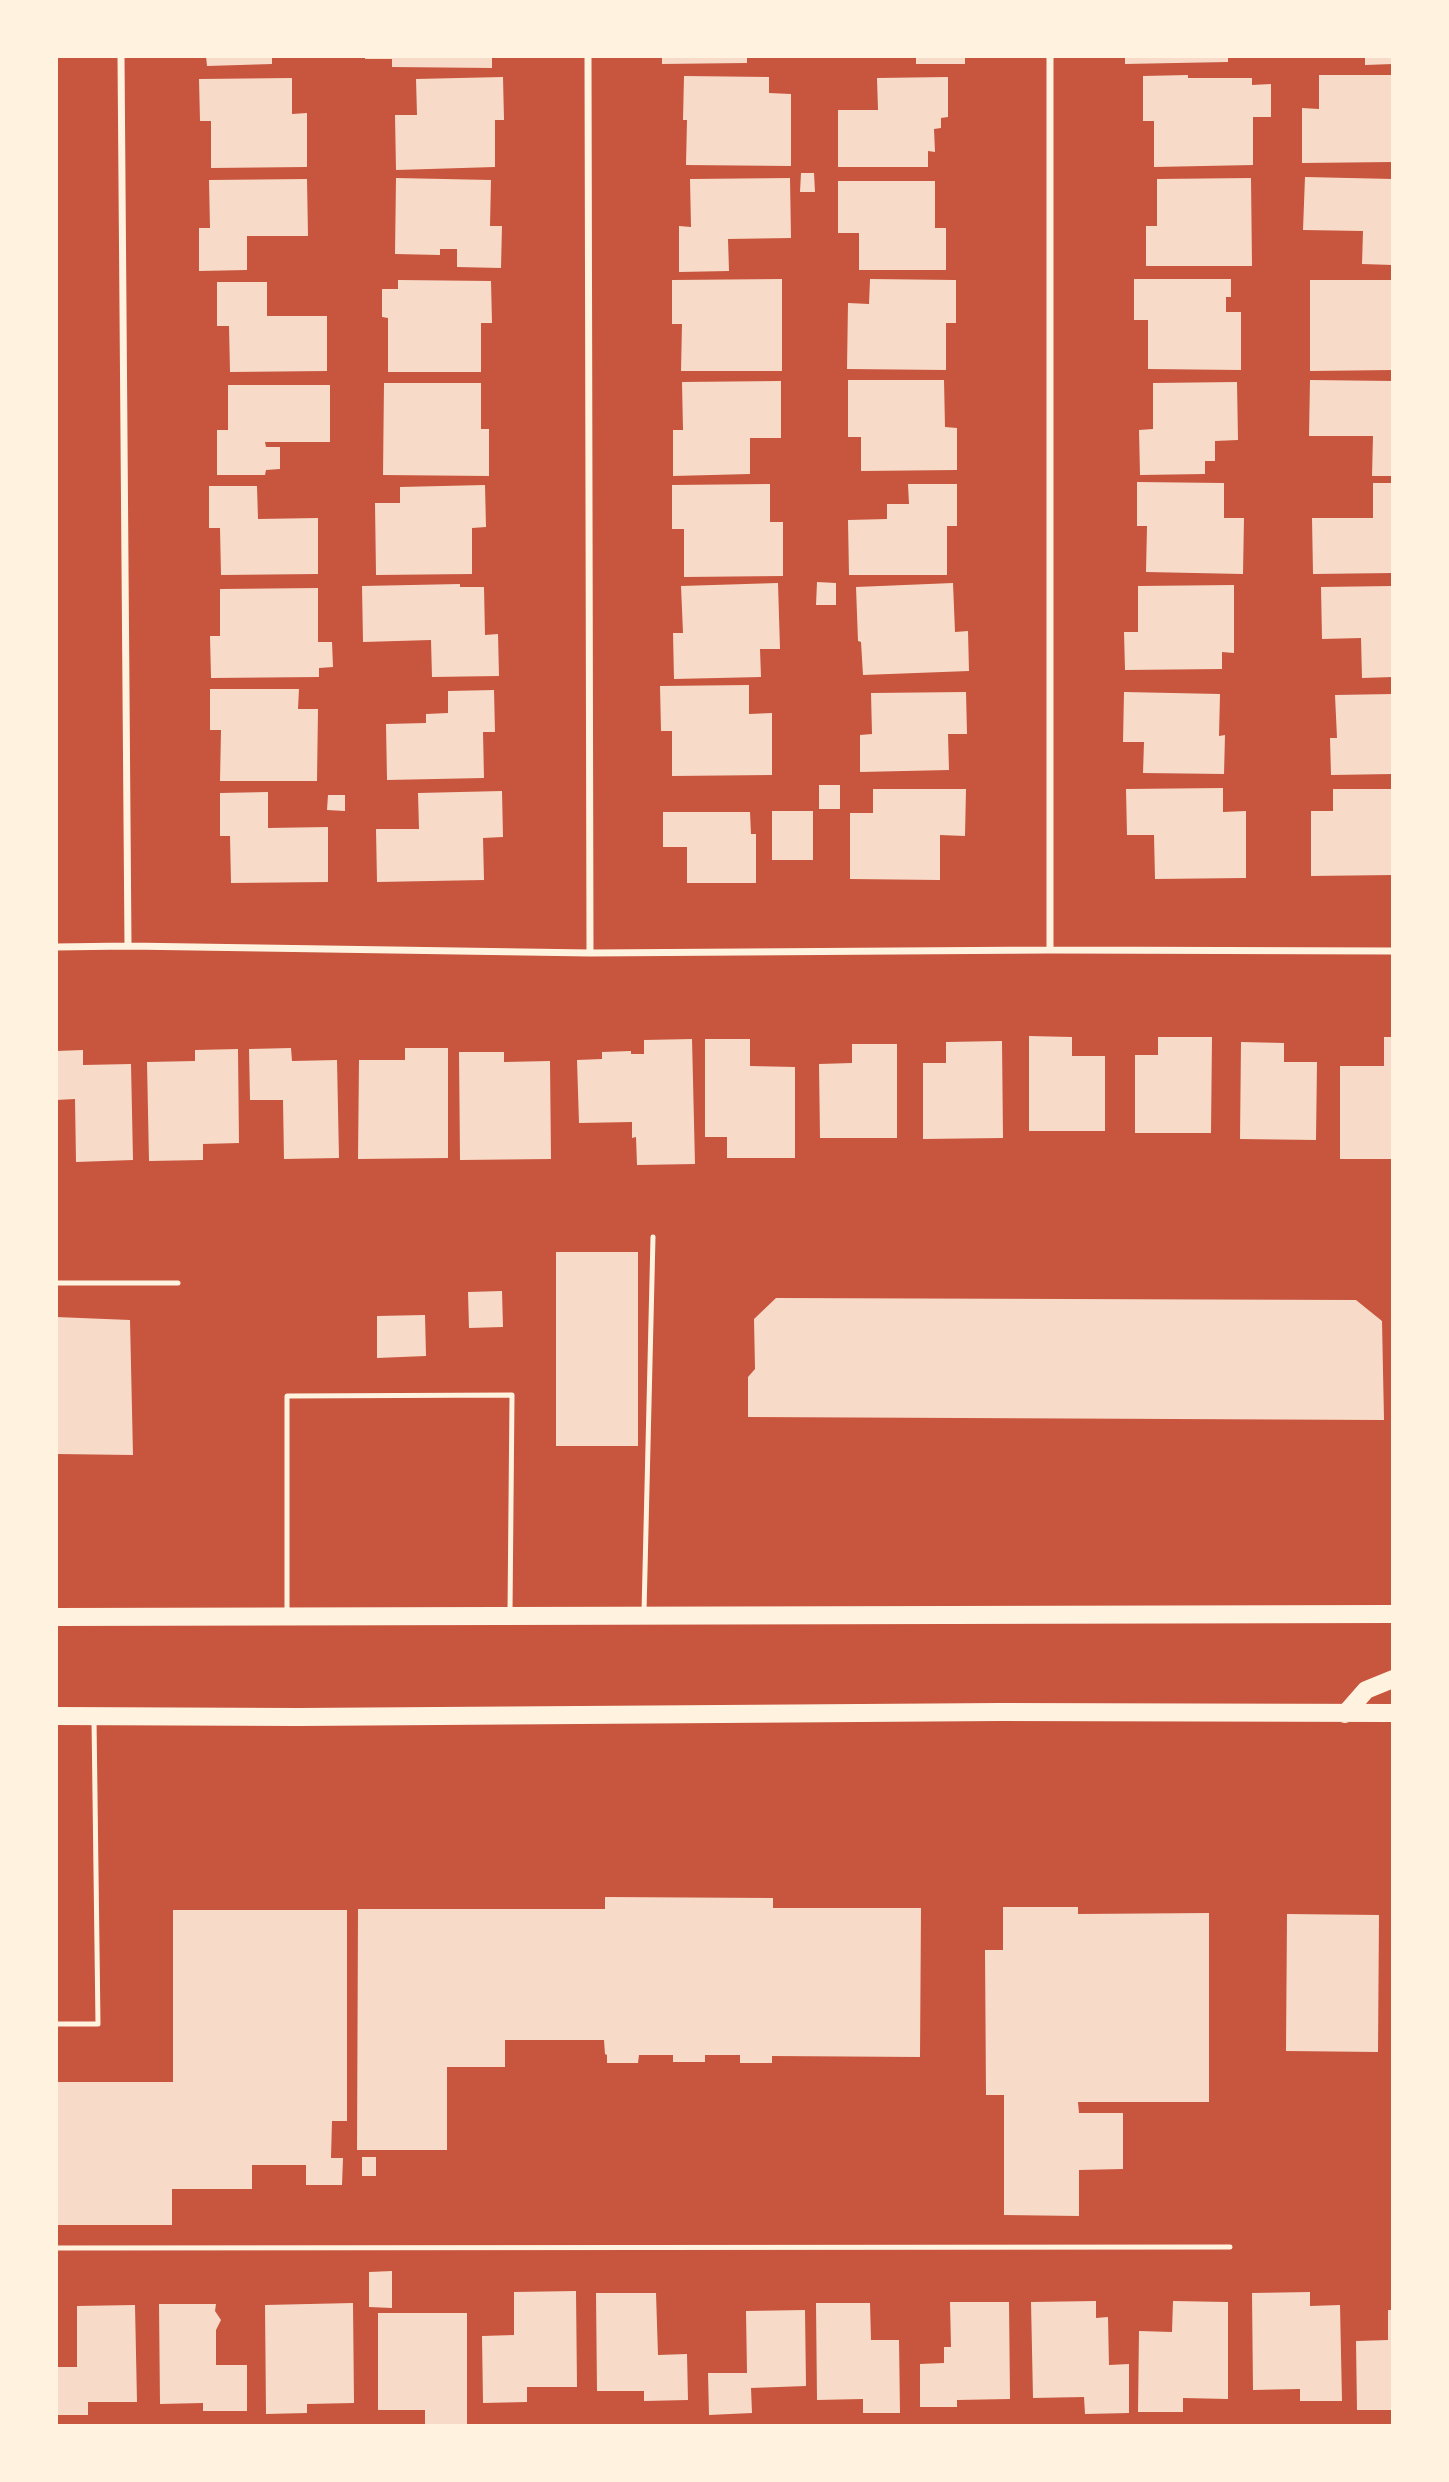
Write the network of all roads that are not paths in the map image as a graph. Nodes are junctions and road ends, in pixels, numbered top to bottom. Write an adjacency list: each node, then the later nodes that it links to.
1 (121, 56): 4 (street)
2 (589, 56): 8 (street)
3 (1049, 56): 6 (street)
4 (128, 946): 5 (street); 8 (street)
5 (56, 947)
6 (1050, 950): 7 (street); 8 (street)
7 (1393, 951)
8 (590, 953)
9 (653, 1237): 13 (lane)
10 (56, 1283): 11 (lane)
11 (178, 1283)
12 (1393, 1614): 13 (main road)
13 (644, 1615): 14 (main road)
14 (510, 1616): 16 (main road); 16 (lane)
15 (56, 1617): 16 (main road)
16 (287, 1617)
17 (1393, 1679): 19 (main road)
18 (1393, 1713): 19 (main road)
19 (1345, 1714): 20 (main road)
20 (94, 1715): 21 (main road); 22 (lane)
21 (56, 1716)
22 (56, 2024)
23 (1230, 2247): 24 (lane)
24 (56, 2248)

